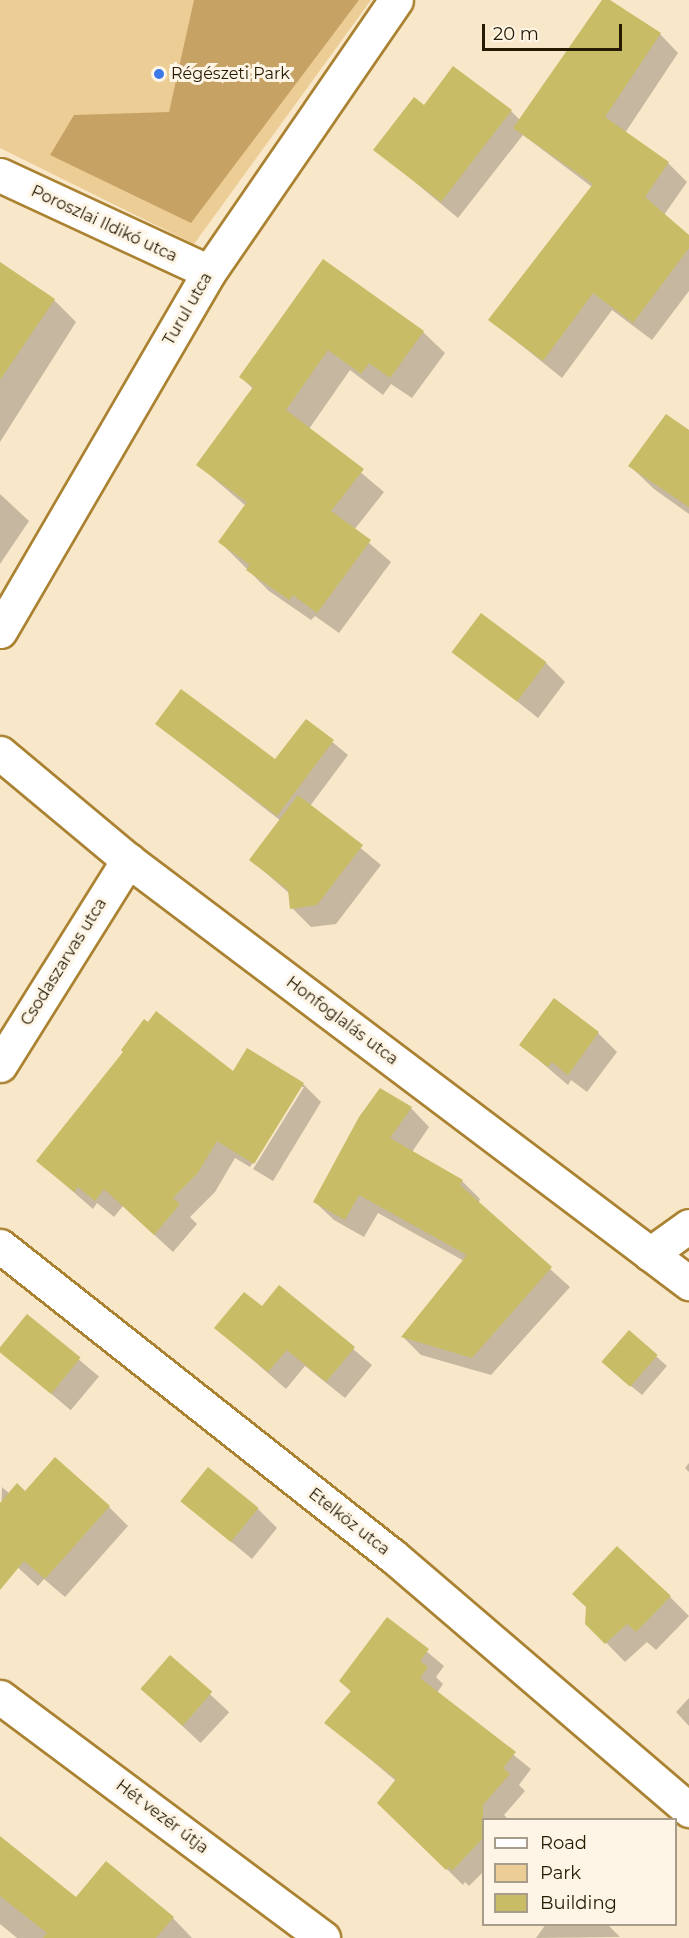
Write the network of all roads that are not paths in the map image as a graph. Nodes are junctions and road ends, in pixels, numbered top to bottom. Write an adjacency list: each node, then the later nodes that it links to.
1 (396, 0): 3 (street, Turul utca)
2 (0, 176): 3 (street, Poroszlai Ildikó utca)
3 (209, 272): 4 (street, Turul utca)
4 (0, 631)
5 (0, 753): 6 (street, Honfoglalás utca)
6 (128, 860): 7 (street, Csodaszarvas utca); 10 (street, Honfoglalás utca)
7 (0, 1065)
8 (689, 1226): 10 (street)
9 (0, 1246): 13 (street, Etelköz utca)
10 (650, 1254): 11 (street, Honfoglalás utca)
11 (689, 1283)
12 (4, 1708): 14 (street, Hét vezér útja)
13 (689, 1810)
14 (323, 1938)

